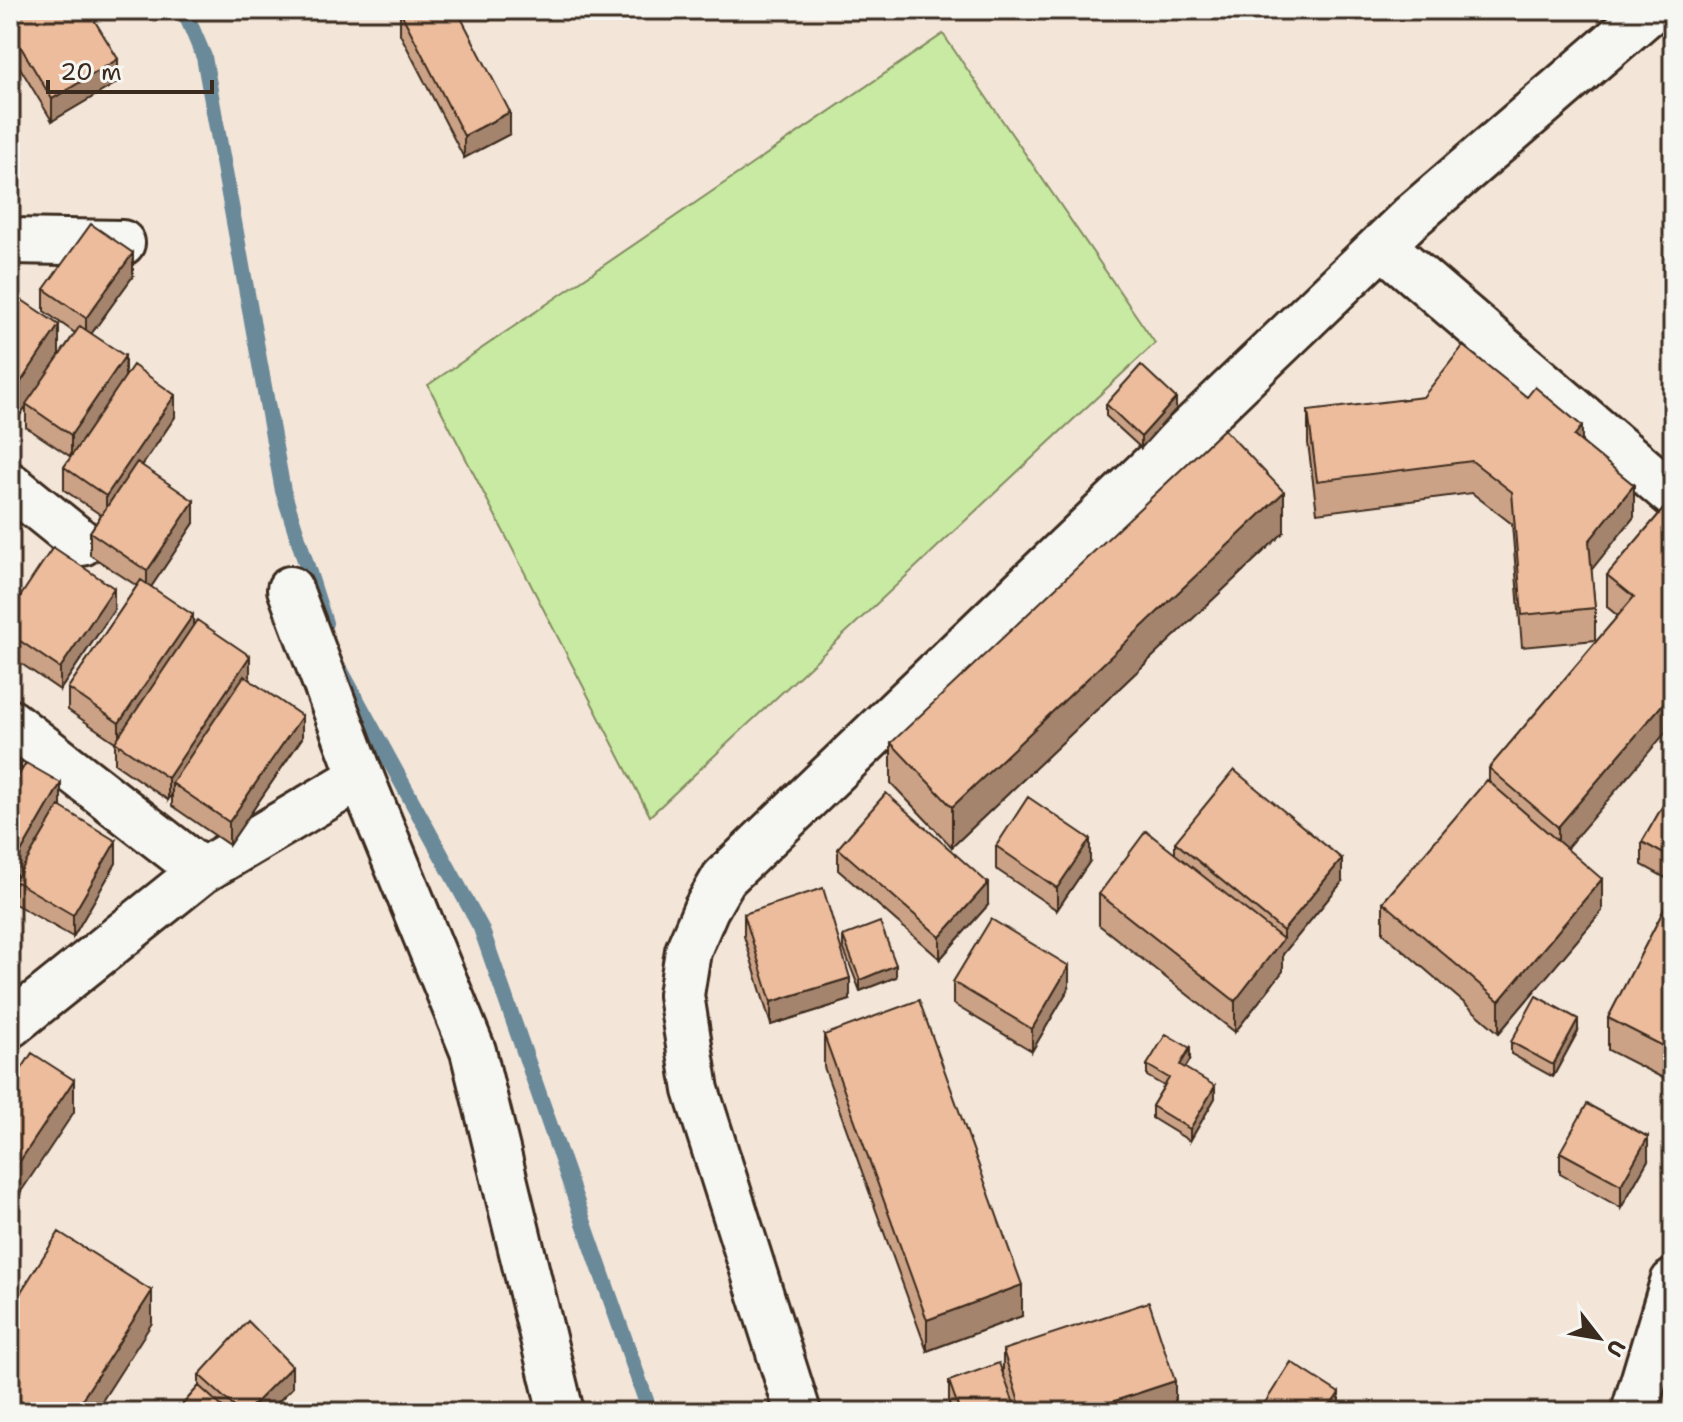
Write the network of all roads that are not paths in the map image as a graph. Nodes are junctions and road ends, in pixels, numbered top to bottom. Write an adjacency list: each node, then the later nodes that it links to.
1 (1651, 10): 6 (street)
2 (1662, 10): 3 (street)
3 (1673, 16)
4 (10, 241): 5 (street)
5 (122, 243)
6 (1382, 245): 8 (street); 17 (street)
7 (10, 485): 9 (street)
8 (1673, 495)
9 (82, 543)
10 (290, 589): 12 (street)
11 (10, 722): 13 (street)
12 (361, 777): 13 (street); 16 (street)
13 (202, 871): 14 (street)
14 (10, 1025)
15 (1673, 1282): 18 (street)
16 (561, 1412)
17 (798, 1412)
18 (1634, 1412)

